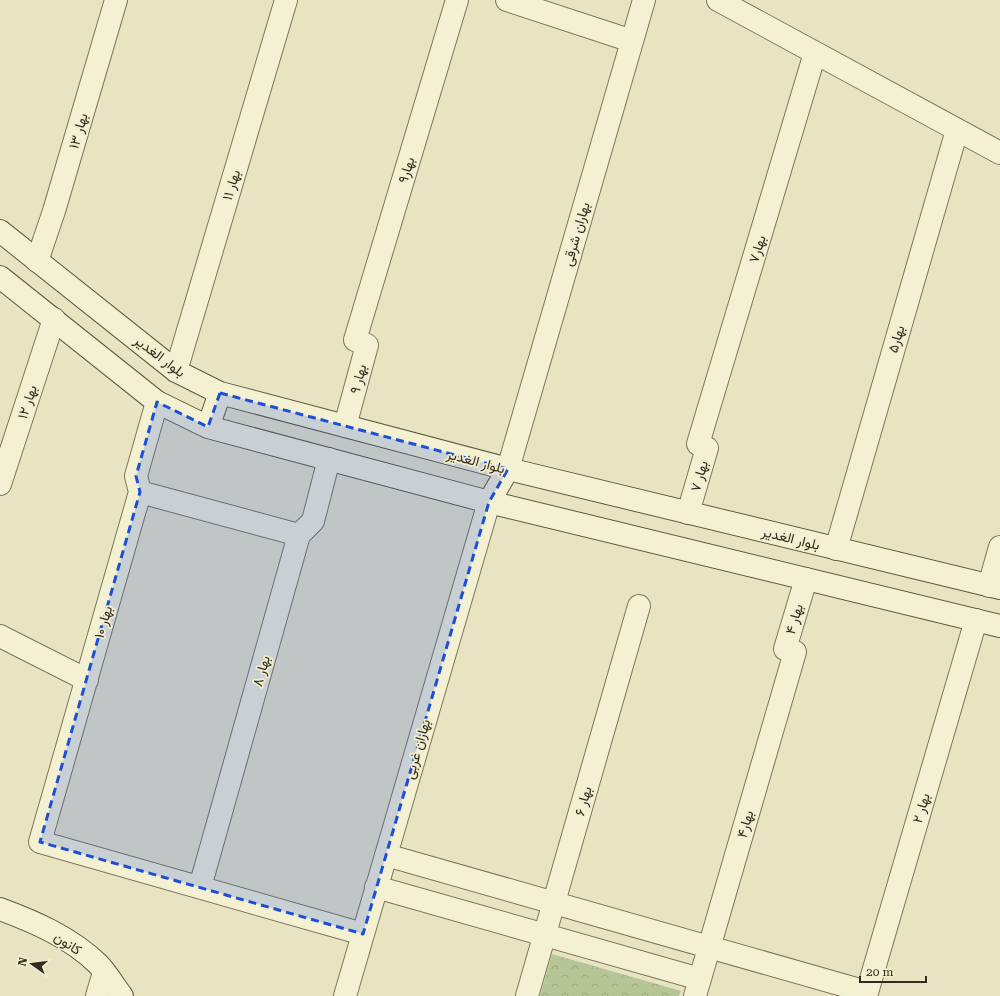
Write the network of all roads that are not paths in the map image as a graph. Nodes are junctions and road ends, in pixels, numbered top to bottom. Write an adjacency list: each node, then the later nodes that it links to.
1 (116, 0): 12 (street, بهار ۱۳)
2 (286, 0): 16 (street, بهار ۱۱)
3 (457, 0): 15 (street, بهار۹)
4 (507, 0): 7 (street)
5 (644, 0): 7 (street, بهاران شرقی)
6 (718, 0): 8 (street)
7 (632, 41): 23 (street, بهاران شرقی)
8 (815, 53): 9 (street); 21 (street, بهار۷)
9 (957, 130): 10 (street); 30 (street, بهار۵)
10 (1000, 153)
11 (0, 231): 12 (street, بلوار الغدیر)
12 (37, 261): 16 (street, بلوار الغدیر)
13 (0, 277): 14 (street)
14 (54, 319): 18 (street); 24 (street, بهار ۱۲)
15 (356, 340): 20 (street, بهار ۹)
16 (176, 371): 17 (street, بلوار الغدیر)
17 (220, 393): 19 (street); 20 (street, بلوار الغدیر)
18 (156, 402): 19 (street); 25 (street, بهار ۱۰)
19 (208, 426): 22 (street)
20 (345, 426): 23 (street, بلوار الغدیر)
21 (698, 444): 27 (street, بهار ۷)
22 (329, 459): 26 (street); 28 (street, بهار ۸)
23 (508, 469): 26 (street, بهاران شرقی); 27 (street, بلوار الغدیر)
24 (0, 484)
25 (140, 492): 28 (street); 38 (street); 39 (street, بهار ۱۰)
26 (489, 502): 31 (street); 40 (street, بهاران غربی)
27 (688, 513): 30 (street, بلوار الغدیر)
28 (299, 535): 41 (street, بهار ۸)
29 (1000, 547): 32 (street)
30 (836, 549): 32 (street, بلوار الغدیر)
31 (806, 579): 34 (street); 37 (street, بهار ۴)
32 (995, 587)
33 (639, 606): 43 (street, بهار ۶)
34 (976, 620): 35 (street); 50 (street, بهار ۲)
35 (1000, 626)
36 (0, 636): 38 (street)
37 (795, 652): 47 (street, بهار۴)
38 (87, 680): 39 (street)
39 (40, 842): 41 (street)
40 (386, 855): 42 (street, بهاران غربی); 43 (street)
41 (200, 887): 45 (street)
42 (376, 887): 45 (street, بهاران غربی); 46 (street)
43 (553, 903): 46 (street, بهار ۶); 47 (street)
44 (0, 909): 48 (street, کانون)
45 (363, 934): 53 (street, بهاران غربی)
46 (544, 935): 49 (street); 54 (street, بهار ۶)
47 (709, 948): 49 (street, بهار۴); 50 (street)
48 (104, 972): 51 (street); 52 (street, کانون)
49 (698, 988)
50 (867, 994)
51 (97, 996)
52 (122, 996)
53 (345, 996)
54 (527, 996)

